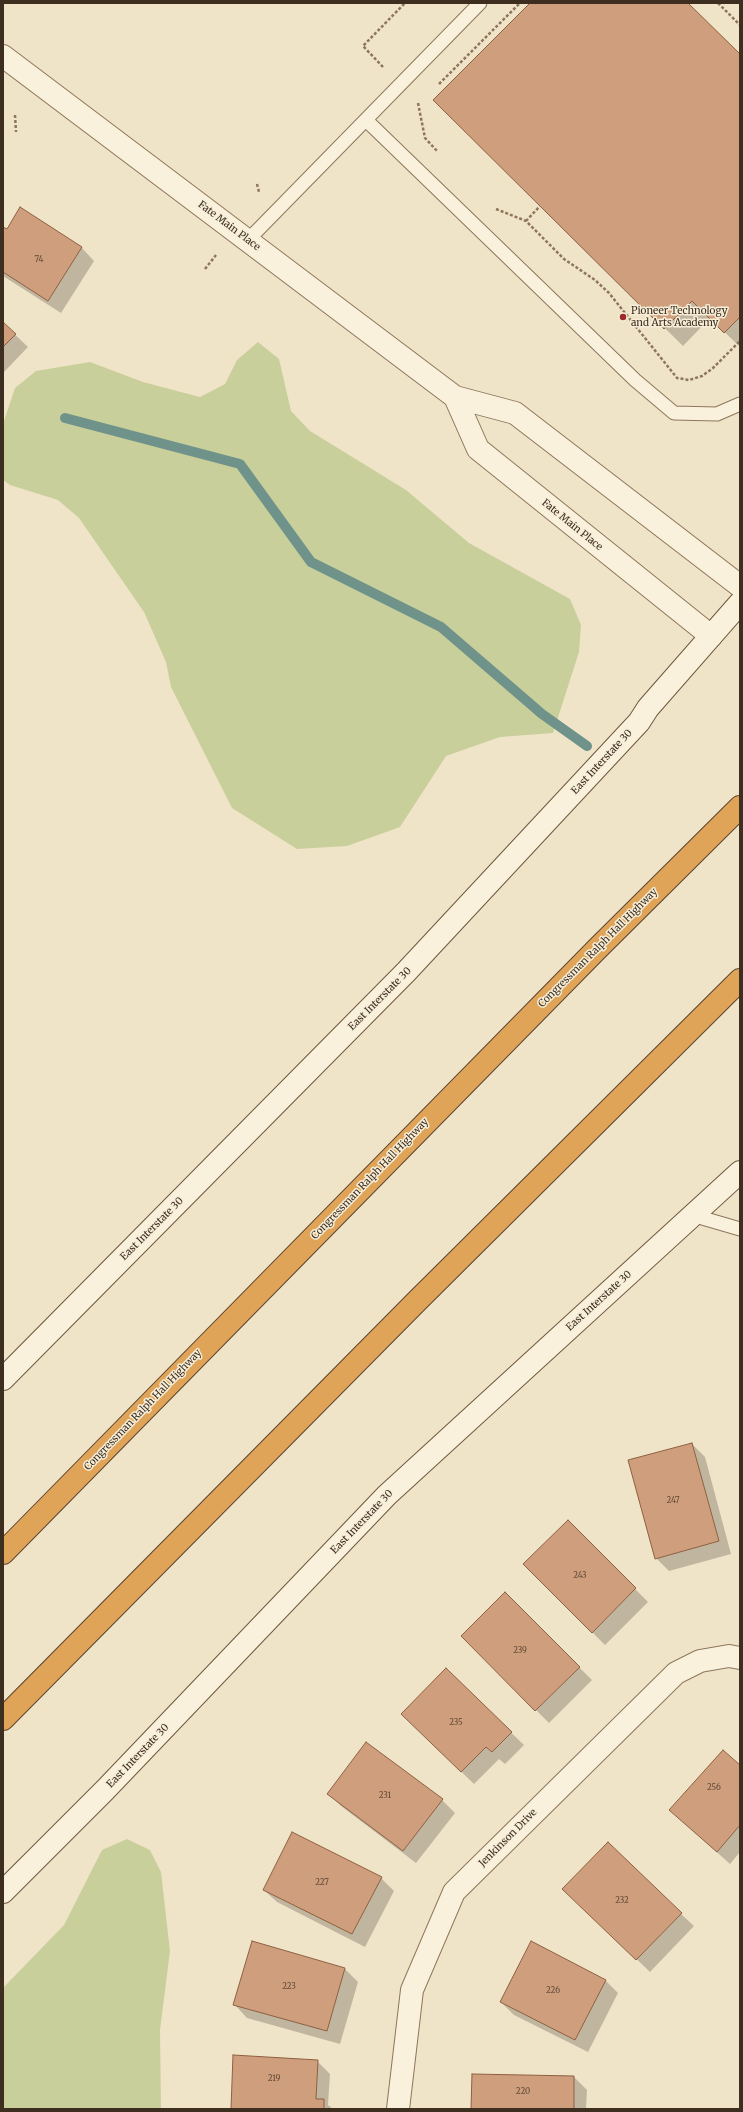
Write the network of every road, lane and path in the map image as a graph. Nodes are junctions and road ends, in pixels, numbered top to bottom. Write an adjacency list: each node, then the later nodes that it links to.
1 (405, 3): 7 (path)
2 (480, 3): 11 (lane)
3 (520, 3): 8 (path)
4 (718, 3): 5 (path)
5 (740, 25)
6 (4, 59): 19 (main road, Fate Main Place)
7 (386, 70)
8 (435, 88)
9 (423, 97): 13 (path)
10 (15, 114): 12 (path)
11 (366, 120): 19 (lane); 24 (lane)
12 (16, 132)
13 (443, 157)
14 (257, 184): 15 (path)
15 (259, 192)
16 (540, 206): 18 (path)
17 (493, 208): 18 (path)
18 (526, 221): 22 (path)
19 (248, 240): 23 (main road, Fate Main Place)
20 (216, 255): 21 (path)
21 (205, 269)
22 (740, 341)
23 (454, 397): 25 (main road, Fate Main Place); 27 (main road, Fate Main Place)
24 (740, 404)
25 (740, 586)
26 (740, 603): 27 (main road, East Interstate 30)
27 (711, 636): 33 (main road, East Interstate 30)
28 (740, 807): 34 (highway, Congressman Ralph Hall Highway)
29 (740, 980): 36 (highway)
30 (740, 1172): 31 (main road, East Interstate 30)
31 (692, 1215): 32 (lane); 37 (main road, East Interstate 30)
32 (740, 1229)
33 (3, 1378)
34 (3, 1553)
35 (740, 1658): 38 (main road, Jenkinson Drive)
36 (3, 1719)
37 (3, 1892)
38 (398, 2109)

